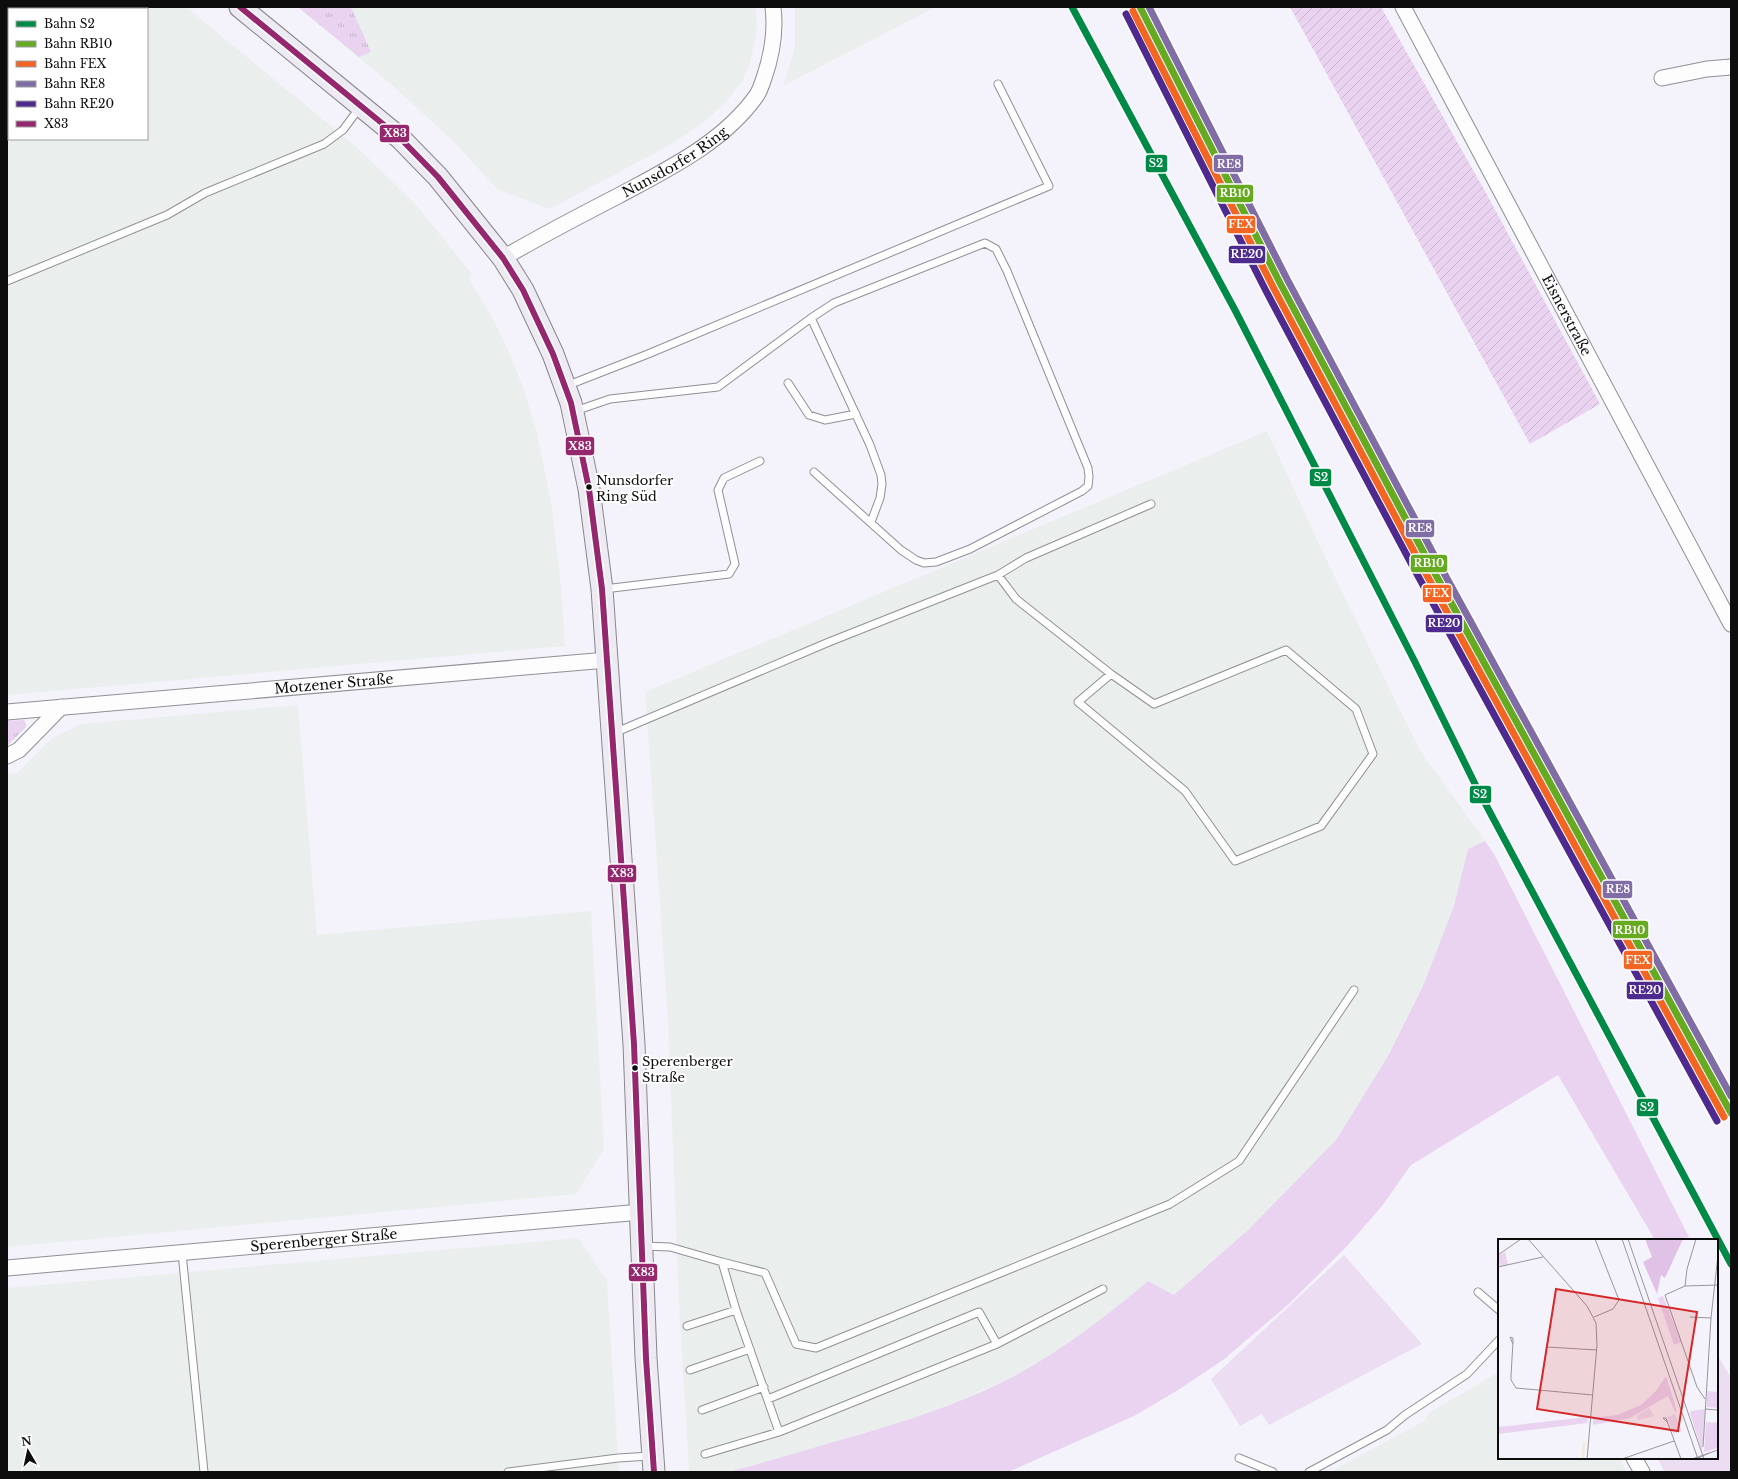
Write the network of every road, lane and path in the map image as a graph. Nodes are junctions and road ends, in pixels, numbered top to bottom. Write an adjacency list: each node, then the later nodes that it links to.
1 (240, 7): 7 (street)
2 (773, 7): 8 (street, Nunsdorfer Ring)
3 (1402, 7): 21 (street, Eisnerstraße)
4 (1731, 67): 5 (street)
5 (1662, 78)
6 (998, 84): 12 (lane)
7 (361, 107): 8 (street); 9 (lane)
8 (503, 258): 12 (street)
9 (7, 281)
10 (811, 318): 13 (lane); 14 (lane); 18 (lane)
11 (788, 383): 14 (lane)
12 (565, 386): 13 (street)
13 (573, 412): 20 (street)
14 (856, 414): 18 (lane)
15 (760, 461): 20 (lane)
16 (814, 472): 18 (lane)
17 (1151, 504): 19 (lane)
18 (871, 522)
19 (998, 575): 23 (lane); 26 (lane)
20 (602, 589): 22 (street)
21 (1731, 624)
22 (607, 660): 24 (street, Motzener Straße); 26 (street)
23 (1111, 674): 23 (lane)
24 (61, 707): 25 (street, Motzener Straße); 27 (street)
25 (7, 712)
26 (612, 733): 29 (street)
27 (7, 756)
28 (1354, 990): 32 (lane)
29 (641, 1212): 30 (street); 31 (street, Sperenberger Straße)
30 (642, 1246): 32 (lane); 50 (street)
31 (182, 1253): 33 (street, Sperenberger Straße); 51 (lane)
32 (722, 1262): 37 (lane)
33 (7, 1268)
34 (1103, 1289): 40 (lane)
35 (1478, 1292): 36 (lane)
36 (1498, 1309)
37 (736, 1310): 38 (lane); 41 (lane)
38 (687, 1326)
39 (1498, 1341): 54 (lane)
40 (997, 1344): 44 (lane); 46 (lane)
41 (750, 1349): 42 (lane); 43 (lane)
42 (690, 1370)
43 (764, 1387): 44 (lane); 45 (lane)
44 (768, 1400): 46 (lane)
45 (702, 1410)
46 (779, 1432): 47 (lane)
47 (705, 1454)
48 (1239, 1458): 53 (lane)
49 (1635, 1459): 55 (street)
50 (654, 1464): 52 (lane)
51 (204, 1472)
52 (508, 1472)
53 (1273, 1472)
54 (1309, 1472)
55 (1642, 1472)

